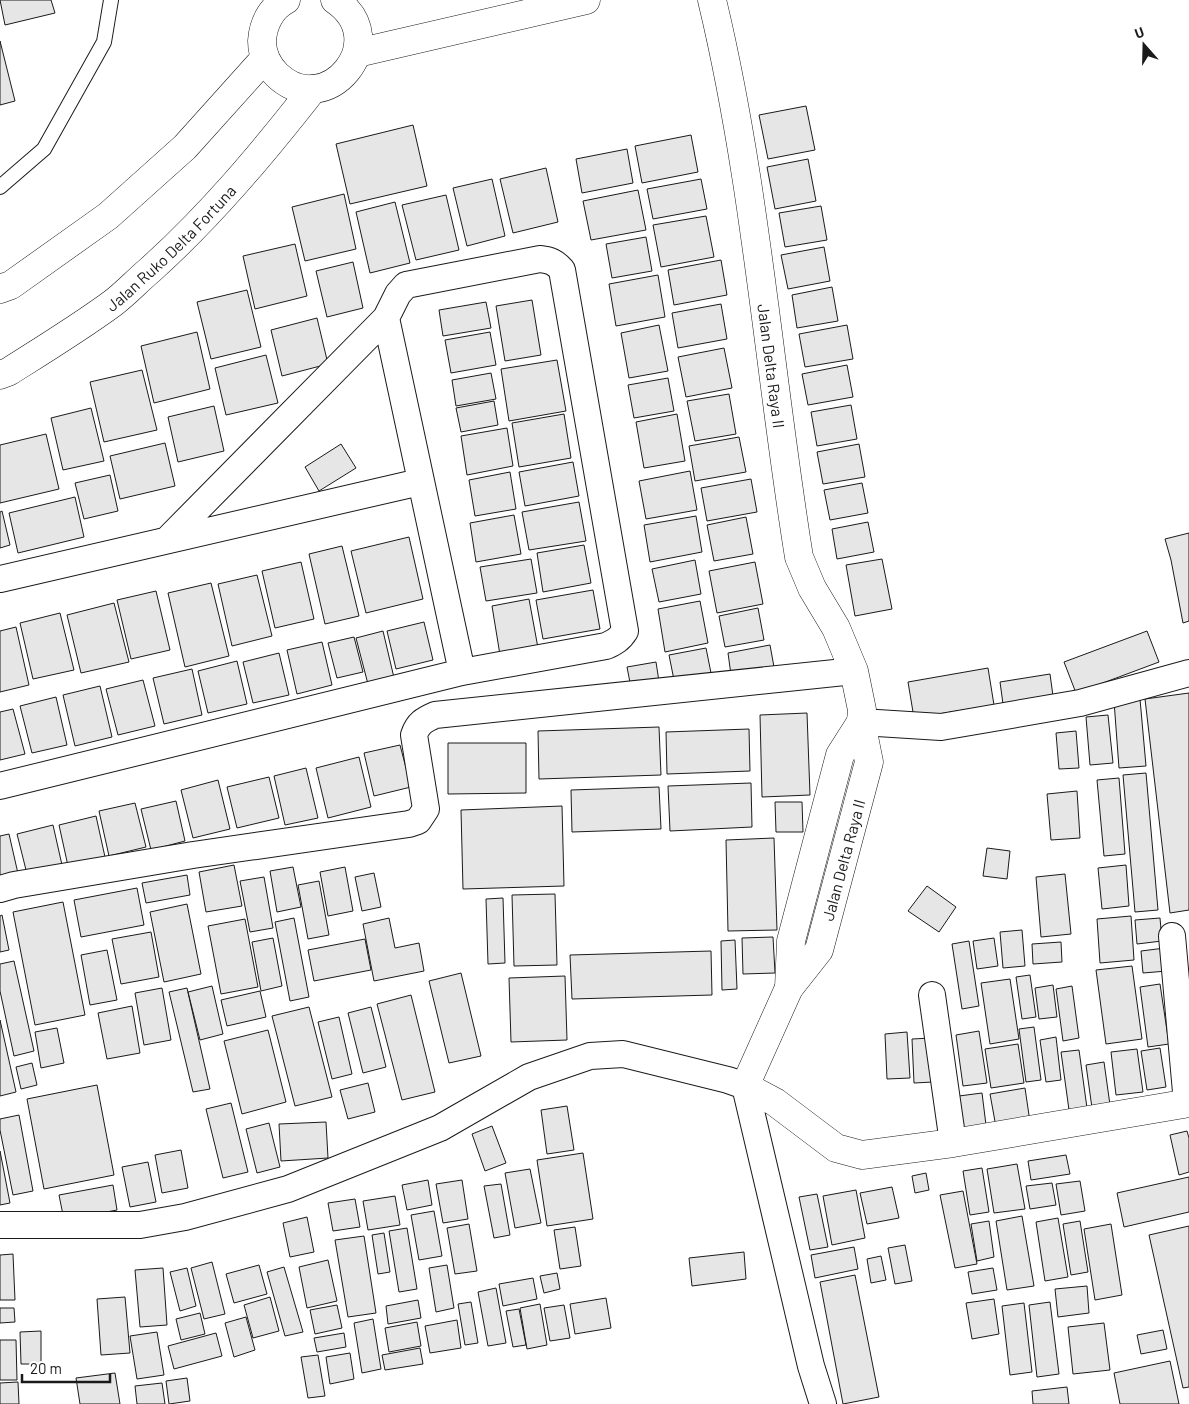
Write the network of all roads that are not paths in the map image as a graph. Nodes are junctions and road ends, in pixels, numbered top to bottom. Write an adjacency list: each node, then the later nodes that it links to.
1 (111, 0): 9 (lane)
2 (286, 0): 7 (street)
3 (337, 0): 6 (street)
4 (586, 0): 6 (street)
5 (712, 0): 16 (street, Jalan Delta Raya II)
6 (357, 53): 8 (street)
7 (265, 58): 8 (street); 10 (street)
8 (313, 89): 12 (street, Jalan Ruko Delta Fortuna)
9 (0, 187)
10 (0, 289)
11 (386, 318): 13 (street); 14 (street); 17 (street)
12 (0, 375)
13 (420, 482): 14 (street); 17 (street)
14 (167, 540): 15 (street)
15 (0, 579)
16 (854, 671): 19 (street, Jalan Delta Raya II); 21 (street)
17 (462, 672): 20 (street)
18 (1189, 673): 19 (street)
19 (860, 722): 24 (street, Jalan Delta Raya II)
20 (0, 786)
21 (0, 889)
22 (1172, 936): 25 (street)
23 (932, 995): 26 (street)
24 (745, 1086): 26 (street); 27 (street); 28 (street)
25 (1188, 1103): 26 (street)
26 (953, 1143)
27 (0, 1225)
28 (822, 1404)

